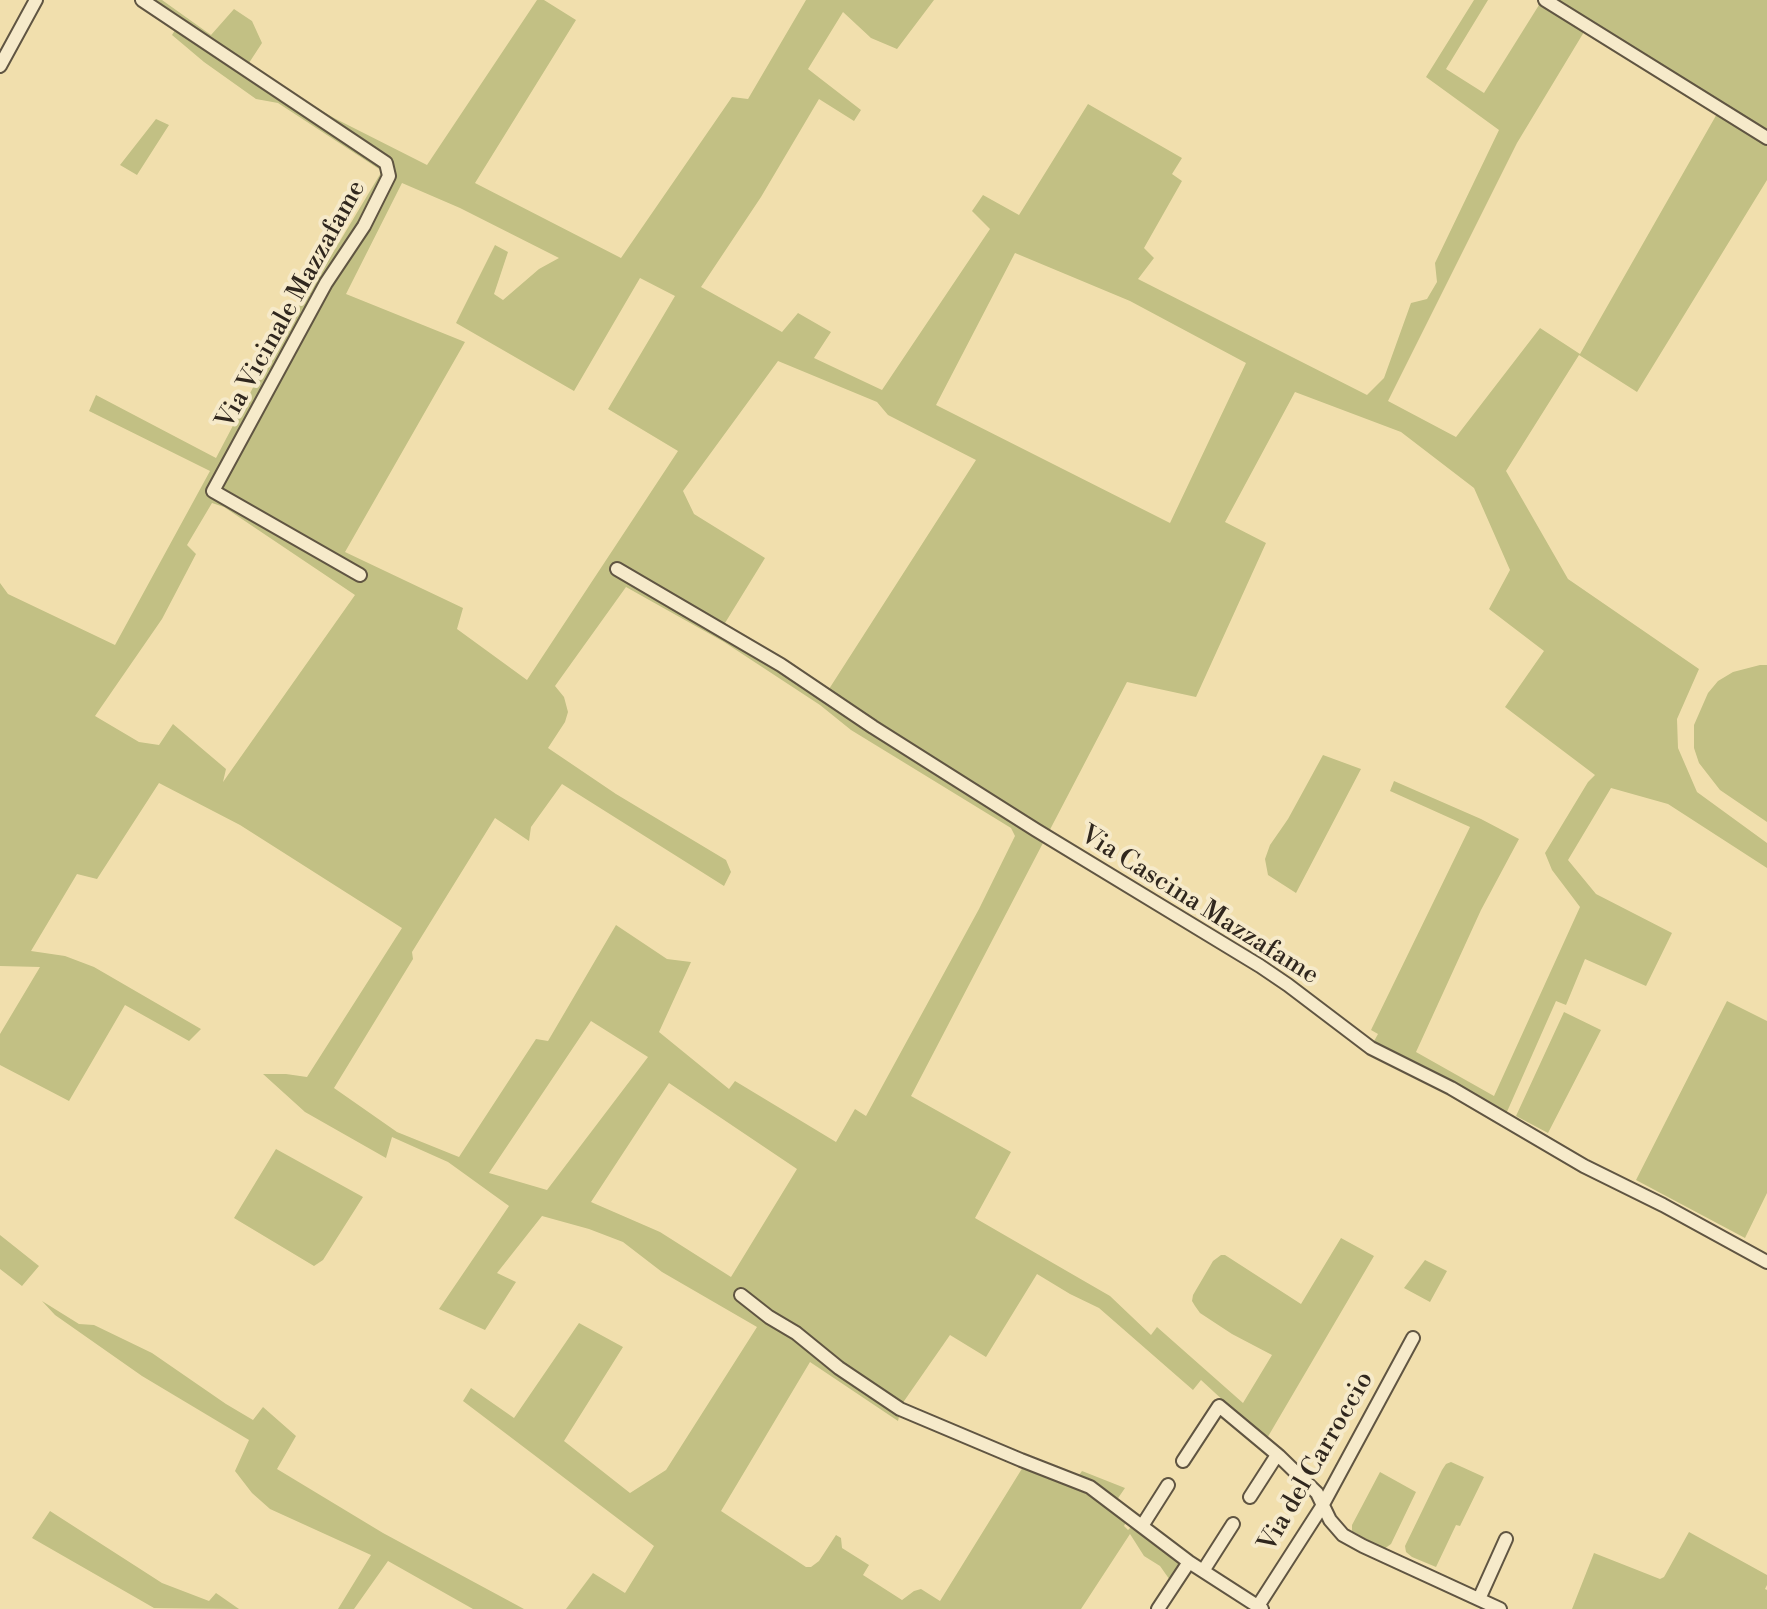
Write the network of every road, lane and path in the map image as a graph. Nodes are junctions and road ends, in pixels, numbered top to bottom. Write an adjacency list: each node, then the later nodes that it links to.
1 (36, 0): 4 (street)
2 (142, 0): 7 (street, Via Vicinale Mazzafame)
3 (1545, 0): 5 (street)
4 (0, 66)
5 (1767, 138)
6 (617, 569): 8 (street, Via Cascina Mazzafame)
7 (360, 575)
8 (1767, 1262)
9 (741, 1295): 17 (street)
10 (1413, 1338): 15 (street, Via del Carroccio)
11 (1277, 1455): 12 (street); 14 (street); 15 (street)
12 (1183, 1461)
13 (1168, 1485): 17 (street)
14 (1250, 1497)
15 (1323, 1504): 21 (street); 22 (street, Via del Carroccio)
16 (1233, 1524): 20 (street)
17 (1142, 1526): 19 (street)
18 (1506, 1539): 21 (street)
19 (1189, 1562): 20 (street); 23 (street)
20 (1203, 1571): 22 (street)
21 (1479, 1599): 24 (street)
22 (1260, 1608)
23 (1158, 1609)
24 (1500, 1609)

